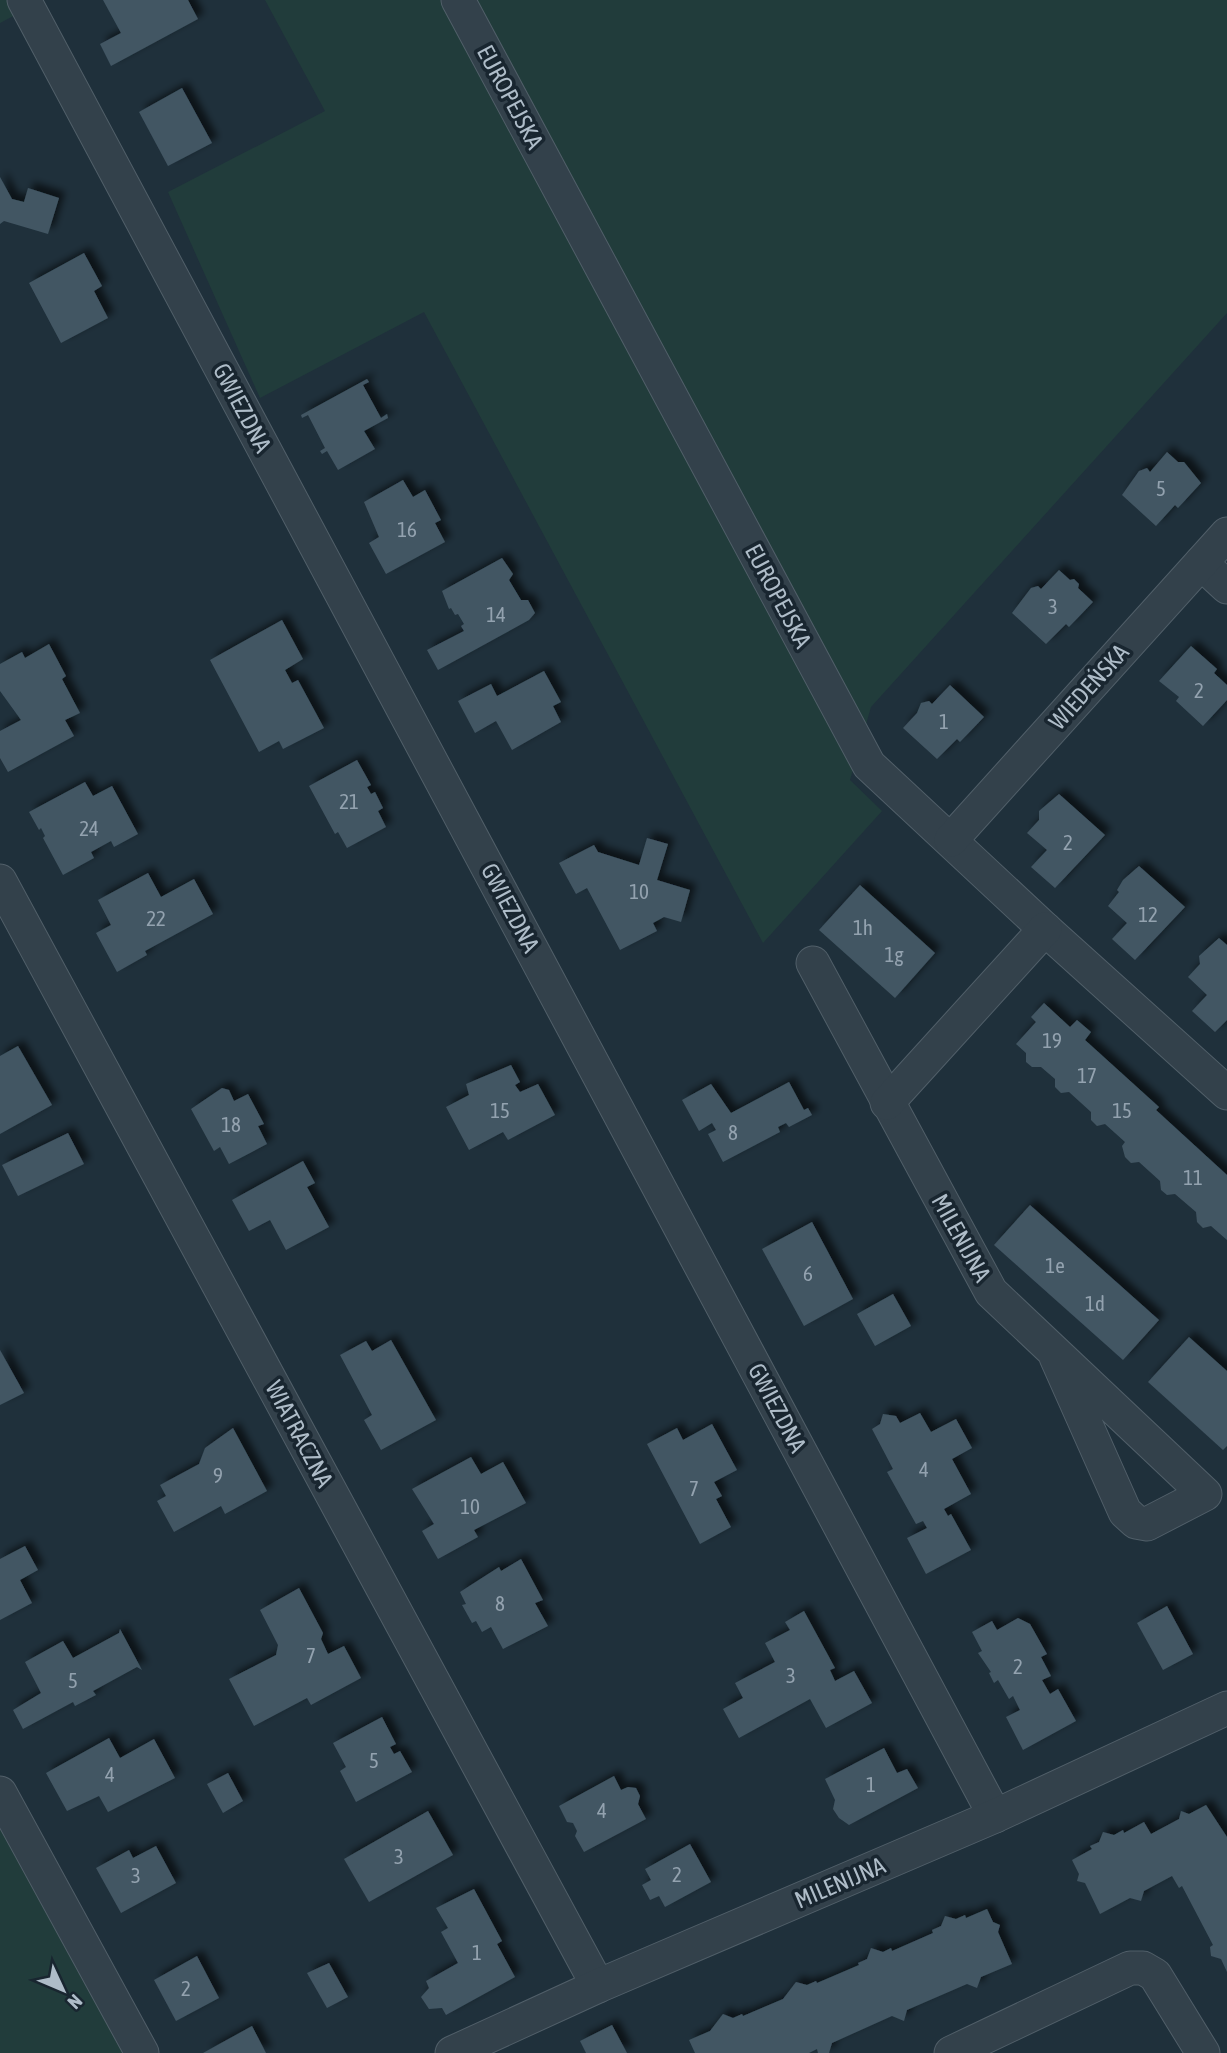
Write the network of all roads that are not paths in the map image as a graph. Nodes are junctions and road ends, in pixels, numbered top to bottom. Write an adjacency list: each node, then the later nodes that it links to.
1 (24, 0): 15 (street, GWIEZDNA)
2 (458, 0): 6 (street, EUROPEJSKA)
3 (1227, 534): 4 (street, WIEDEŃSKA)
4 (1201, 564): 5 (street); 6 (street, WIEDEŃSKA)
5 (1227, 587)
6 (951, 840): 8 (street, EUROPEJSKA)
7 (0, 881): 16 (street, WIATRACZNA)
8 (1045, 929): 10 (street, EUROPEJSKA); 11 (street)
9 (813, 963): 11 (street, MILENIJNA)
10 (1227, 1093)
11 (887, 1103): 12 (street, MILENIJNA)
12 (1056, 1357): 12 (street, MILENIJNA)
13 (1227, 1708): 15 (street, MILENIJNA)
14 (0, 1793): 17 (street)
15 (995, 1816): 16 (street, MILENIJNA)
16 (598, 1986): 18 (street, MILENIJNA)
17 (142, 2053)
18 (452, 2053)
19 (951, 2053): 20 (street)
20 (1203, 2053)

